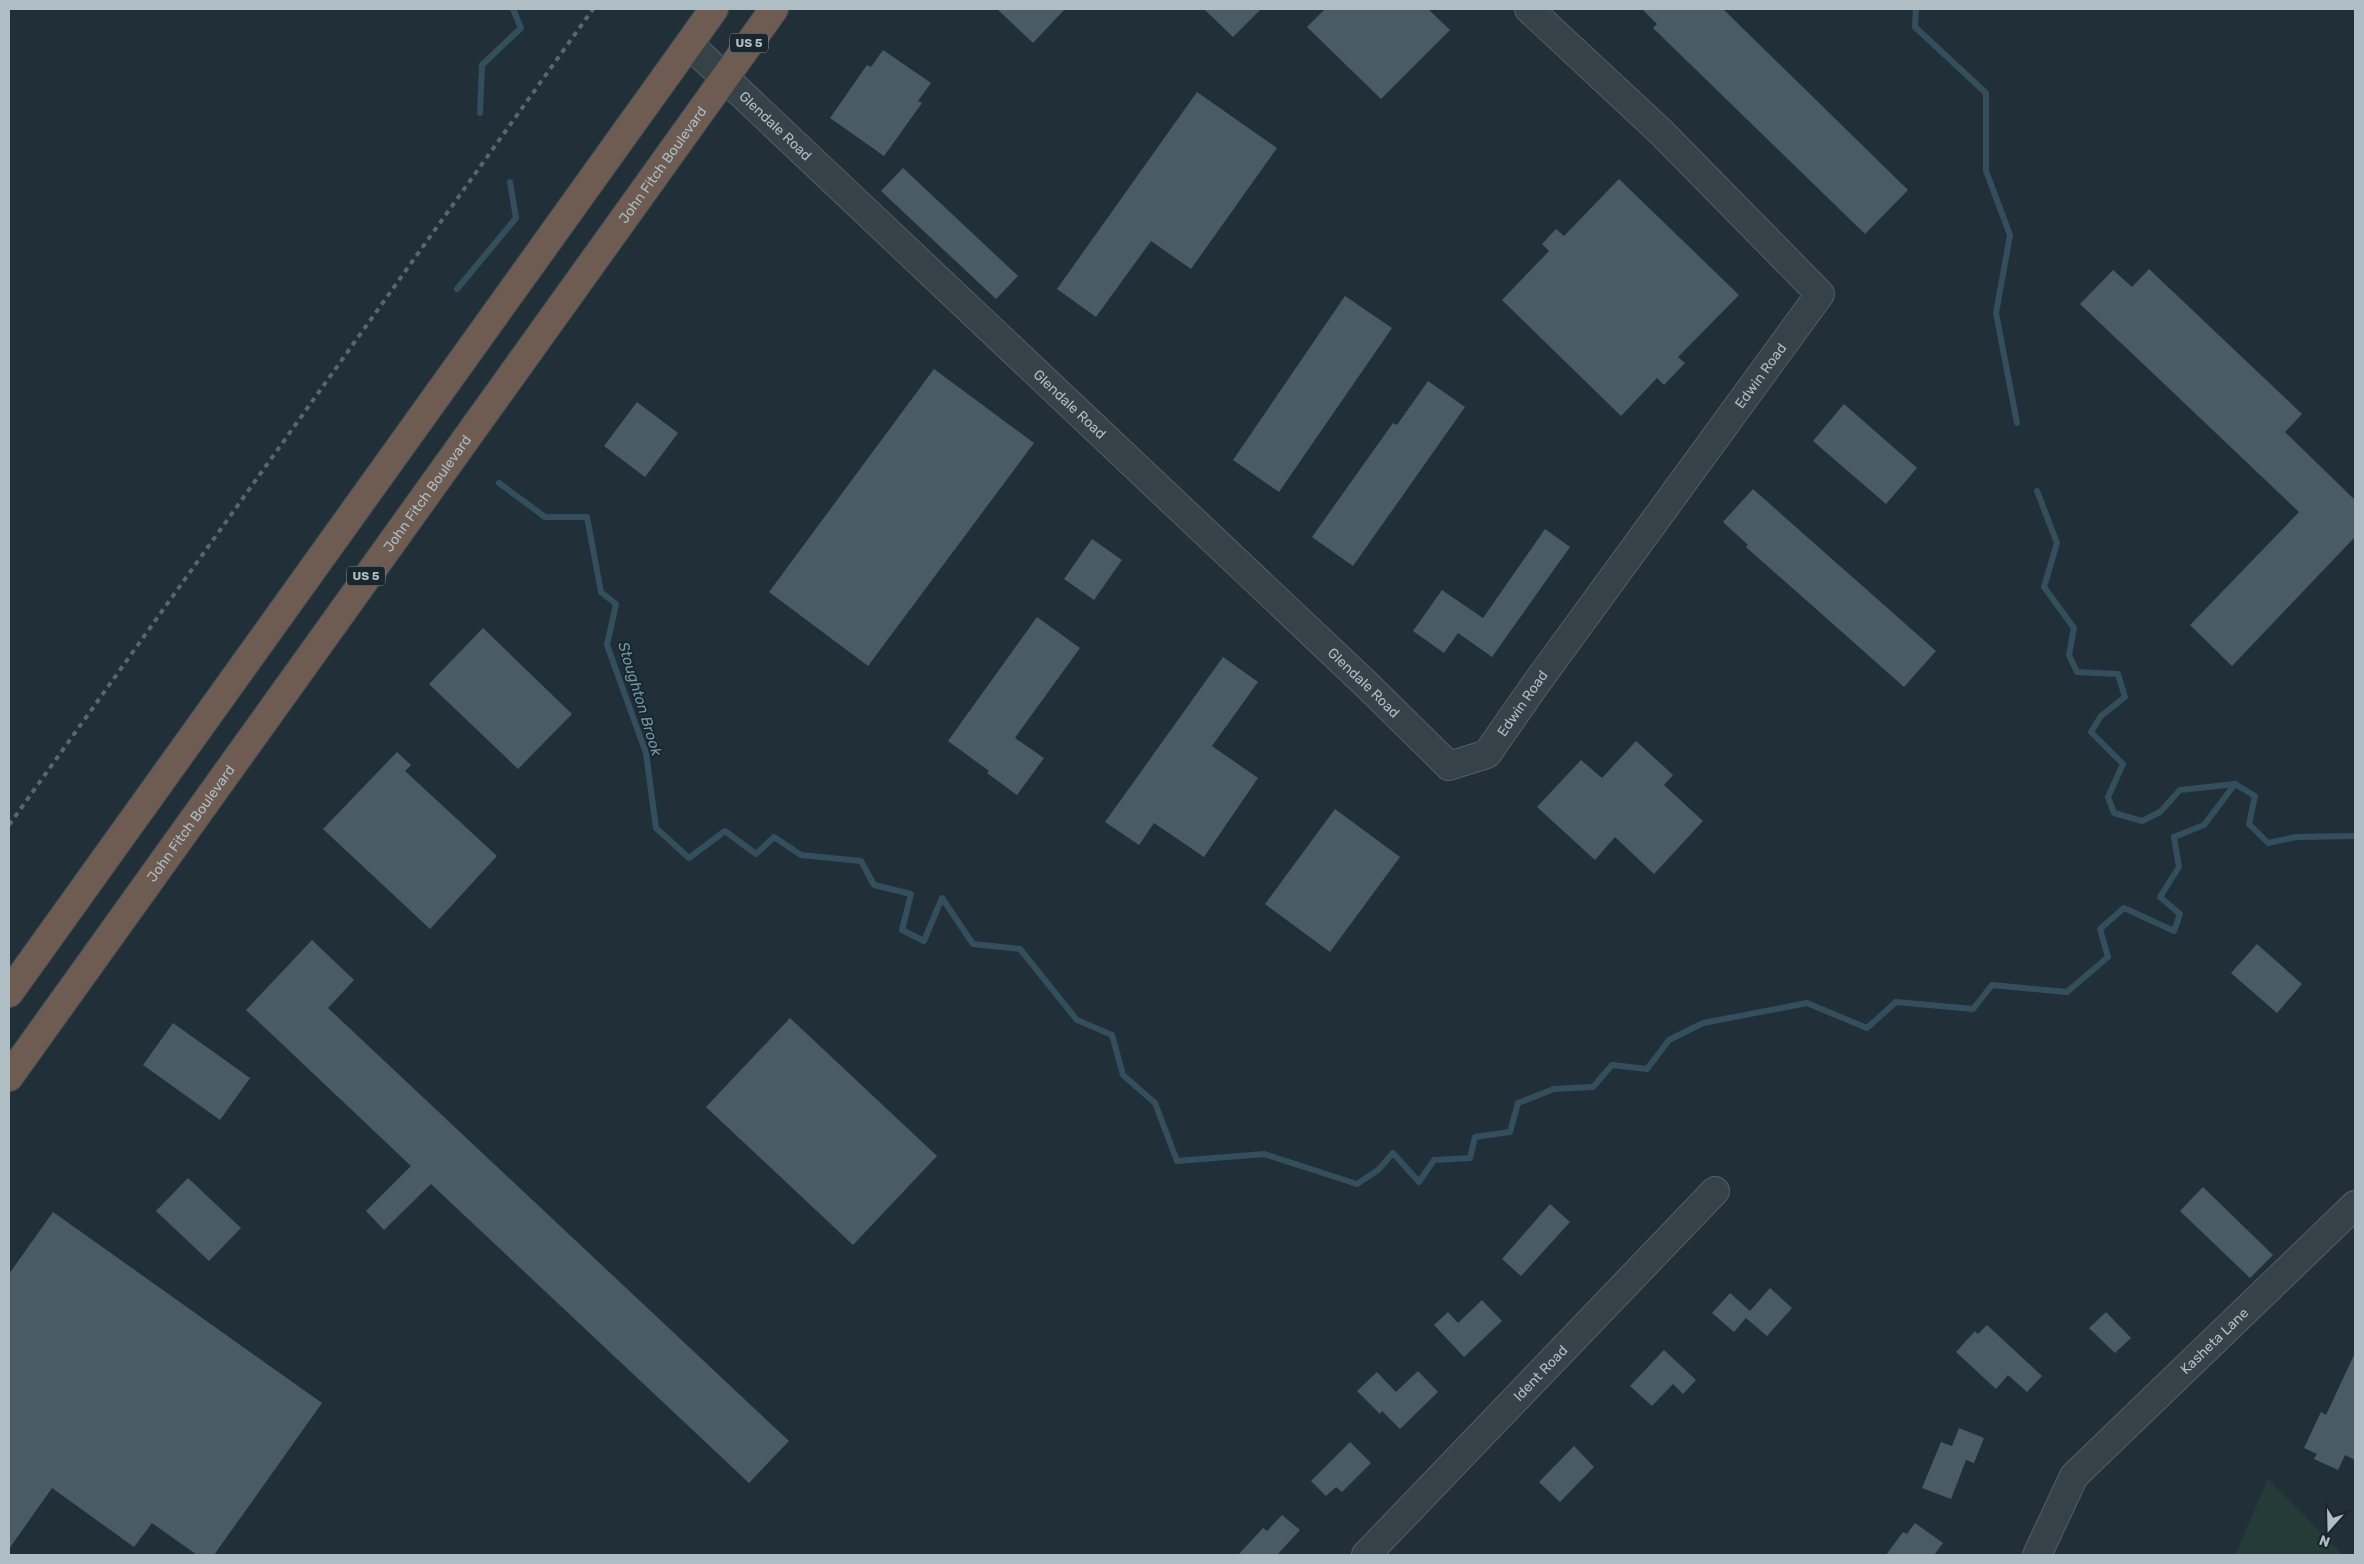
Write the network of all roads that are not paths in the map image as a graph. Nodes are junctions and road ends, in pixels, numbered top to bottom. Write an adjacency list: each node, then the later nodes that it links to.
1 (714, 9): 4 (highway)
2 (774, 9): 5 (highway, John Fitch Boulevard / US 5)
3 (1529, 9): 6 (street, Edwin Road)
4 (689, 44): 5 (street, Glendale Road); 7 (highway)
5 (725, 77): 6 (street, Glendale Road); 8 (highway, John Fitch Boulevard / US 5)
6 (1449, 766)
7 (9, 992)
8 (9, 1076)
9 (1715, 1191): 11 (street, Ident Road)
10 (2355, 1205): 12 (street, Kasheta Lane)
11 (1366, 1555)
12 (2037, 1555)

